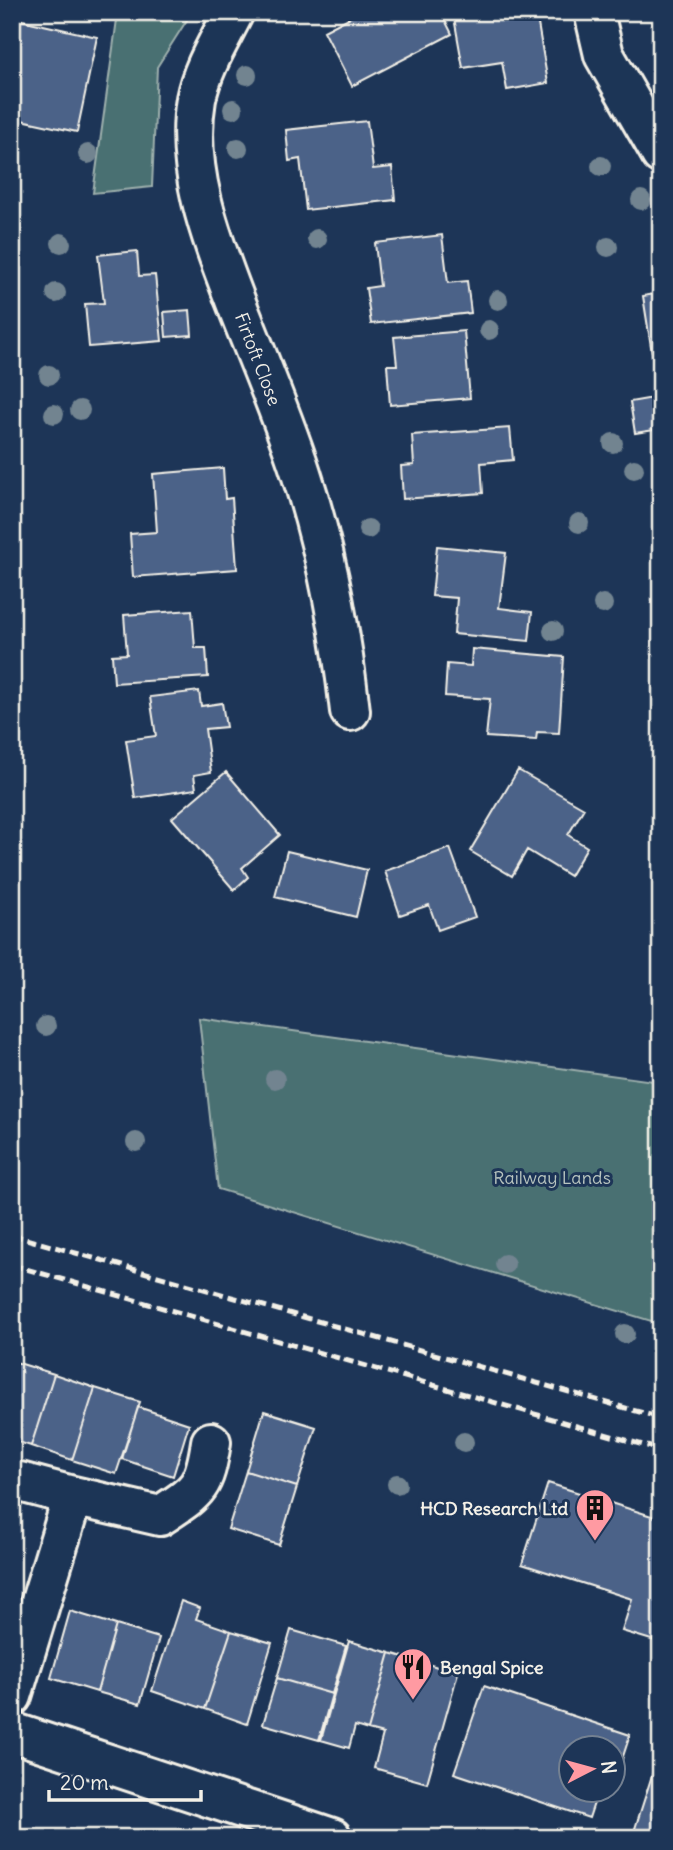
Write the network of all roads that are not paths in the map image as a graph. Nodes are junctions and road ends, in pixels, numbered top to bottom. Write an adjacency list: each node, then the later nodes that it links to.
1 (234, 12): 4 (street, Firtoft Close)
2 (594, 12): 3 (street)
3 (661, 154)
4 (350, 711)
5 (211, 1443): 7 (street)
6 (20, 1482): 7 (street)
7 (73, 1496): 8 (street)
8 (12, 1696)
9 (12, 1732): 10 (street)
10 (332, 1838)

